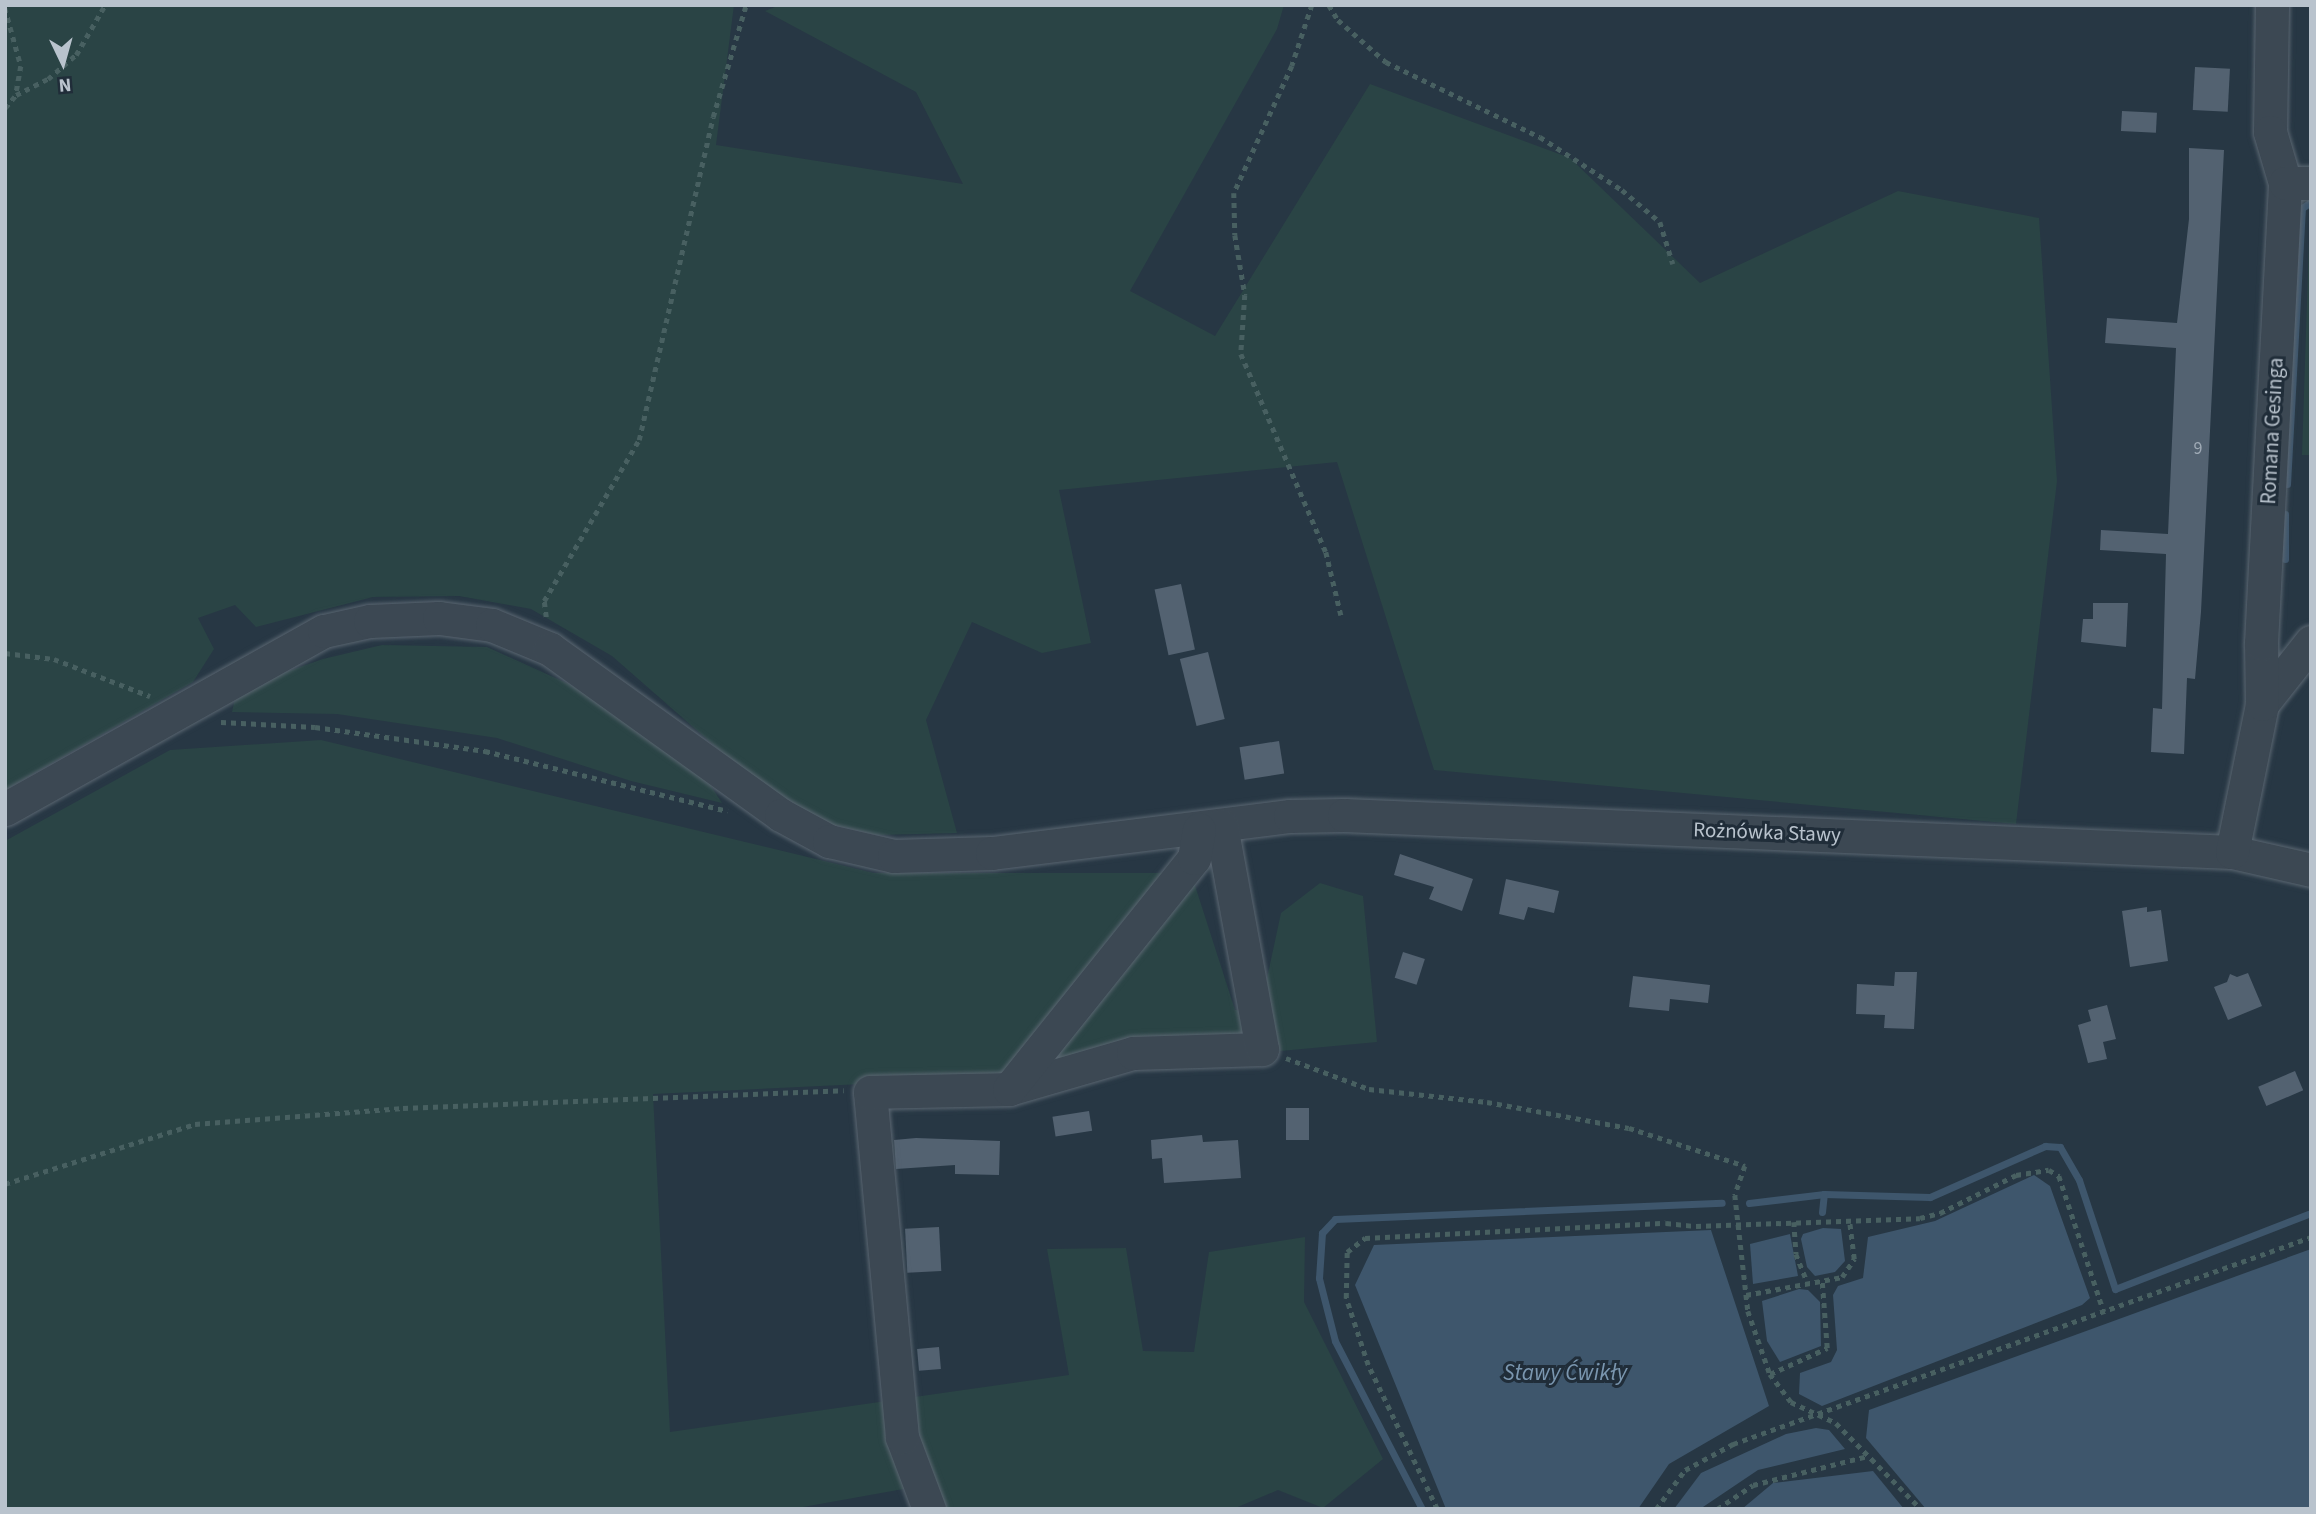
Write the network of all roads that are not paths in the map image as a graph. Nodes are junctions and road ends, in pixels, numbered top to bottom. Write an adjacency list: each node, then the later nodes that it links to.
1 (2272, 5): 2 (street, Romana Gesinga)
2 (2298, 183): 4 (street, Romana Gesinga)
3 (2311, 642): 4 (street, Romana Gesinga)
4 (2262, 704): 7 (street, Romana Gesinga)
5 (5, 809): 6 (street, Rożnówka Stawy)
6 (1210, 828): 7 (street, Rożnówka Stawy); 9 (street); 9 (street)
7 (2232, 852): 8 (street, Rożnówka Stawy)
8 (2311, 870)
9 (1009, 1089): 10 (street)
10 (929, 1509)

